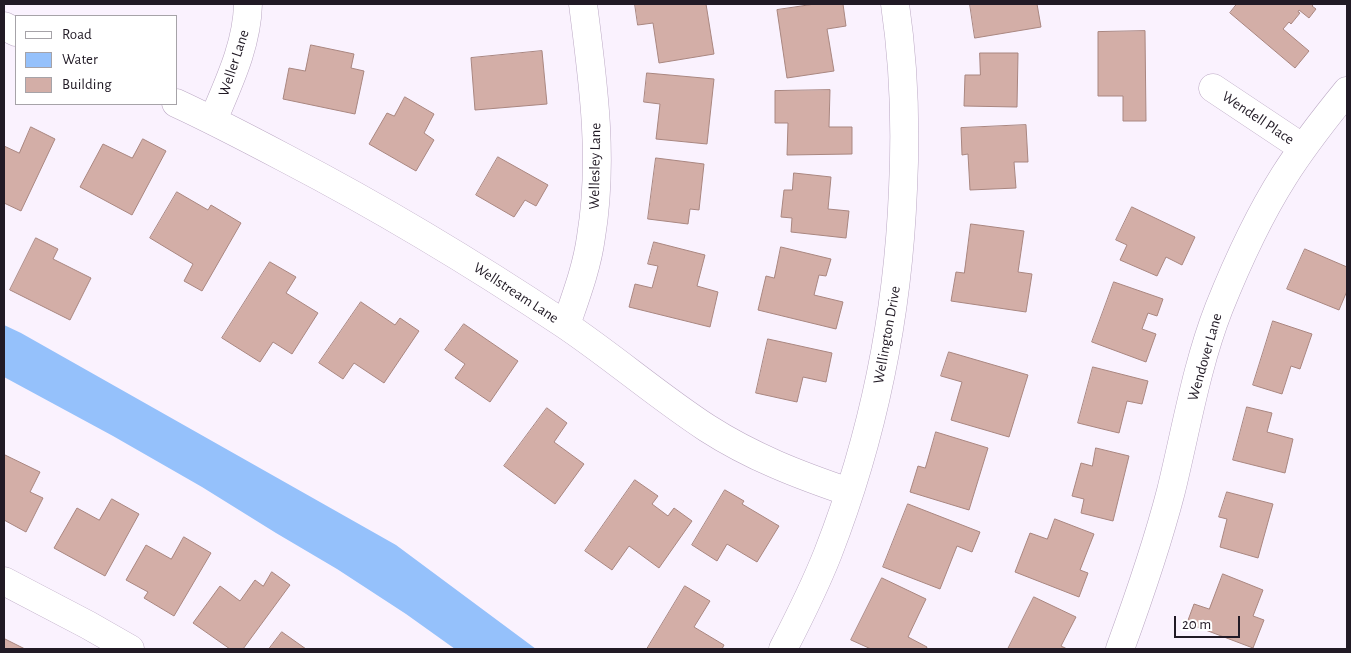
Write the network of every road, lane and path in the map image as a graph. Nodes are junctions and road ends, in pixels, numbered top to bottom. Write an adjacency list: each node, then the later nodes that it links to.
1 (248, 4): 7 (street, Weller Lane)
2 (583, 4): 9 (street, Wellesley Lane)
3 (894, 4): 10 (street, Wellington Drive)
4 (1213, 88): 8 (street, Wendell Place)
5 (1347, 91): 8 (street, Wendover Lane)
6 (178, 104): 7 (street, Wellstream Lane)
7 (213, 120): 9 (street, Wellstream Lane)
8 (1303, 148): 14 (street, Wendover Lane)
9 (566, 325): 10 (street, Wellstream Lane)
10 (849, 492): 13 (street, Wellington Drive)
11 (4, 581): 12 (street)
12 (130, 649)
13 (783, 649)
14 (1120, 649)

